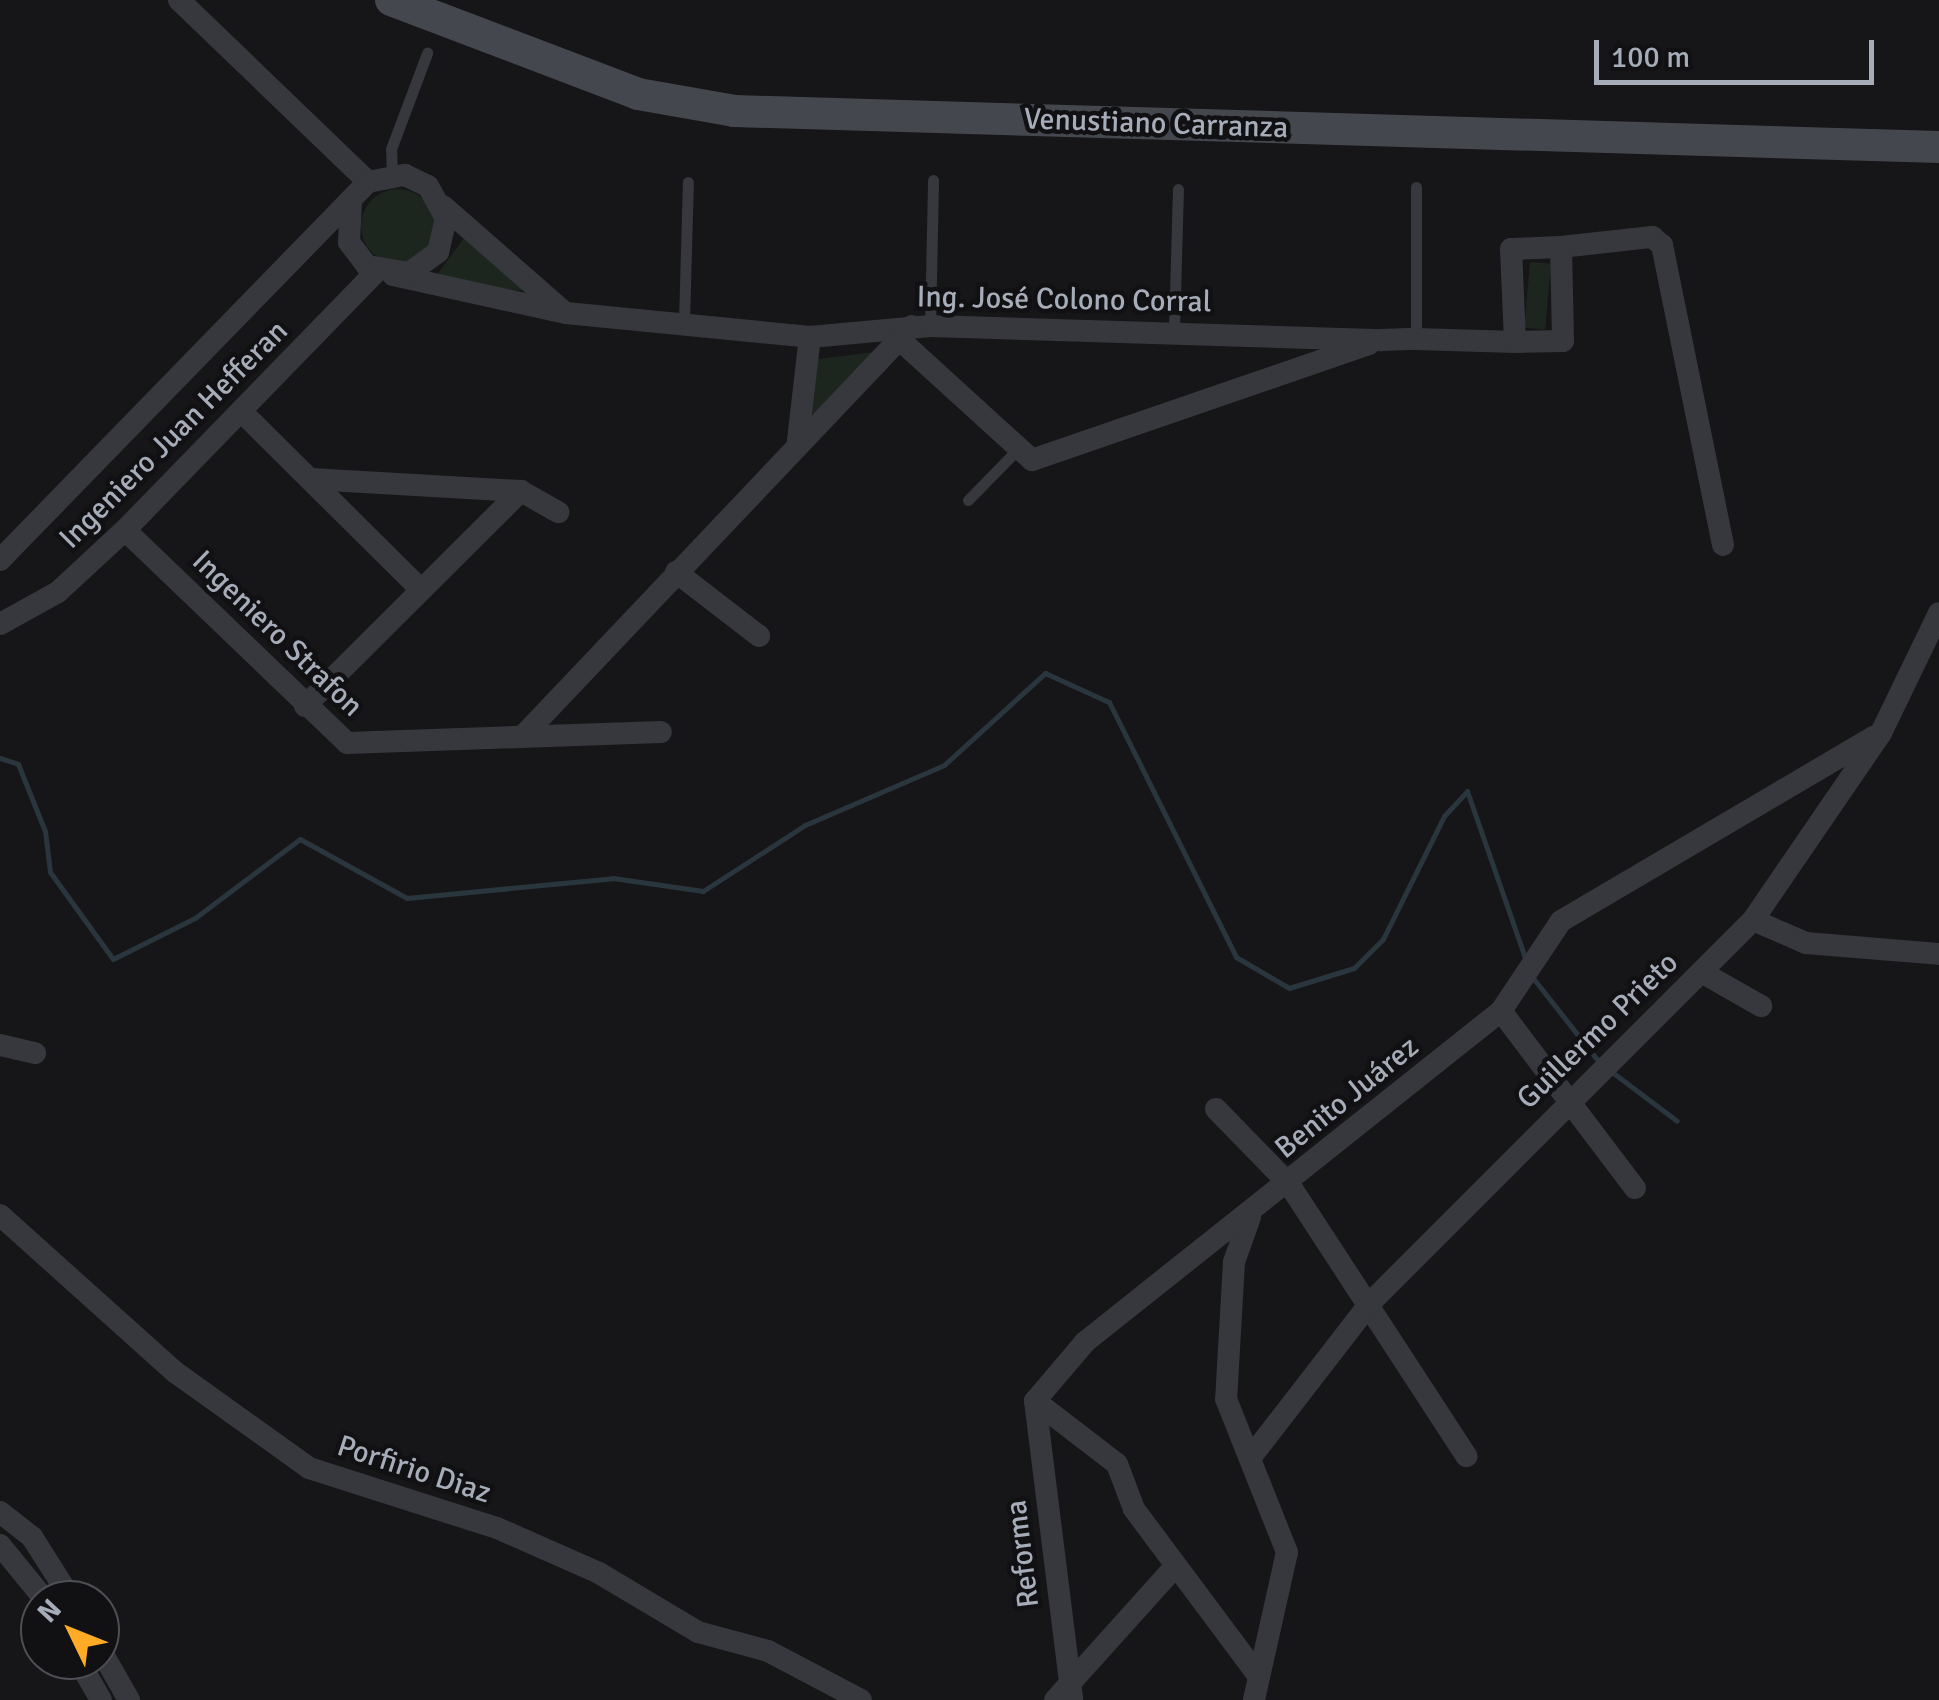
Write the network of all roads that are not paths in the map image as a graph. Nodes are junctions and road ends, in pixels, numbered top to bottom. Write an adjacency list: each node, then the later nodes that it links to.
1 (178, 0): 7 (street)
2 (391, 0): 4 (main road, Venustiano Carranza)
3 (428, 53): 5 (lane)
4 (1939, 148)
5 (392, 174): 7 (street); 12 (street)
6 (933, 180): 17 (lane)
7 (368, 182): 11 (street)
8 (688, 182): 16 (lane)
9 (1416, 187): 20 (lane)
10 (1178, 189): 18 (lane)
11 (351, 202): 14 (street); 32 (street, Ingeniero Juan Hefferan)
12 (443, 206): 14 (street); 15 (street)
13 (1561, 248): 22 (street, Ing. José Colono Corral); 22 (street); 31 (street)
14 (385, 273): 15 (street, Ing. José Colono Corral); 23 (street, Ingeniero Juan Hefferan)
15 (566, 314): 16 (street, Ing. José Colono Corral)
16 (684, 322): 19 (street, Ing. José Colono Corral)
17 (914, 330): 18 (street, Ing. José Colono Corral); 19 (street, Ing. José Colono Corral); 24 (street); 25 (street)
18 (1174, 332): 21 (street, Ing. José Colono Corral)
19 (810, 337): 24 (street)
20 (1416, 339): 21 (street, Ing. José Colono Corral); 22 (street, Ing. José Colono Corral)
21 (1382, 340): 25 (street)
22 (1516, 342)
23 (242, 412): 26 (street); 30 (street, Ingeniero Juan Hefferan)
24 (798, 440): 33 (street)
25 (1019, 448): 28 (lane)
26 (312, 479): 27 (street); 34 (street)
27 (521, 491): 29 (street); 34 (street)
28 (968, 500)
29 (558, 512)
30 (124, 530): 36 (street, Ingeniero Juan Hefferan); 38 (street, Ingeniero Strafon)
31 (1723, 545)
32 (0, 560)
33 (676, 572): 37 (street); 41 (street)
34 (421, 590): 38 (street)
35 (1939, 613): 40 (street, Guillermo Prieto)
36 (0, 624)
37 (759, 636)
38 (306, 706): 41 (street, Ingeniero Strafon)
39 (661, 732): 41 (street, Ingeniero Strafon)
40 (1881, 732): 42 (street, Guillermo Prieto); 46 (street, Benito Juárez)
41 (523, 736)
42 (1752, 920): 43 (street); 44 (street, Guillermo Prieto)
43 (1939, 954)
44 (1703, 973): 45 (street); 49 (street, Guillermo Prieto)
45 (1761, 1006)
46 (1501, 1011): 49 (street); 51 (street, Benito Juárez)
47 (0, 1045): 48 (street)
48 (35, 1053)
49 (1568, 1098): 52 (street); 55 (street, Guillermo Prieto)
50 (1216, 1109): 51 (street)
51 (1289, 1184): 54 (street, Benito Juárez); 55 (street)
52 (1635, 1188)
53 (0, 1215): 66 (street, Porfirio Diaz)
54 (1250, 1217): 56 (street, Benito Juárez); 58 (street)
55 (1370, 1303): 57 (street); 58 (street, Guillermo Prieto)
56 (1035, 1400): 61 (street); 65 (street, Reforma)
57 (1466, 1456)
58 (1251, 1457): 64 (street)
59 (0, 1512): 63 (street)
60 (0, 1545): 62 (street)
61 (1174, 1568): 64 (street); 65 (street)
62 (29, 1580)
63 (59, 1580)
64 (1251, 1689)
65 (1065, 1695)
66 (861, 1700)

